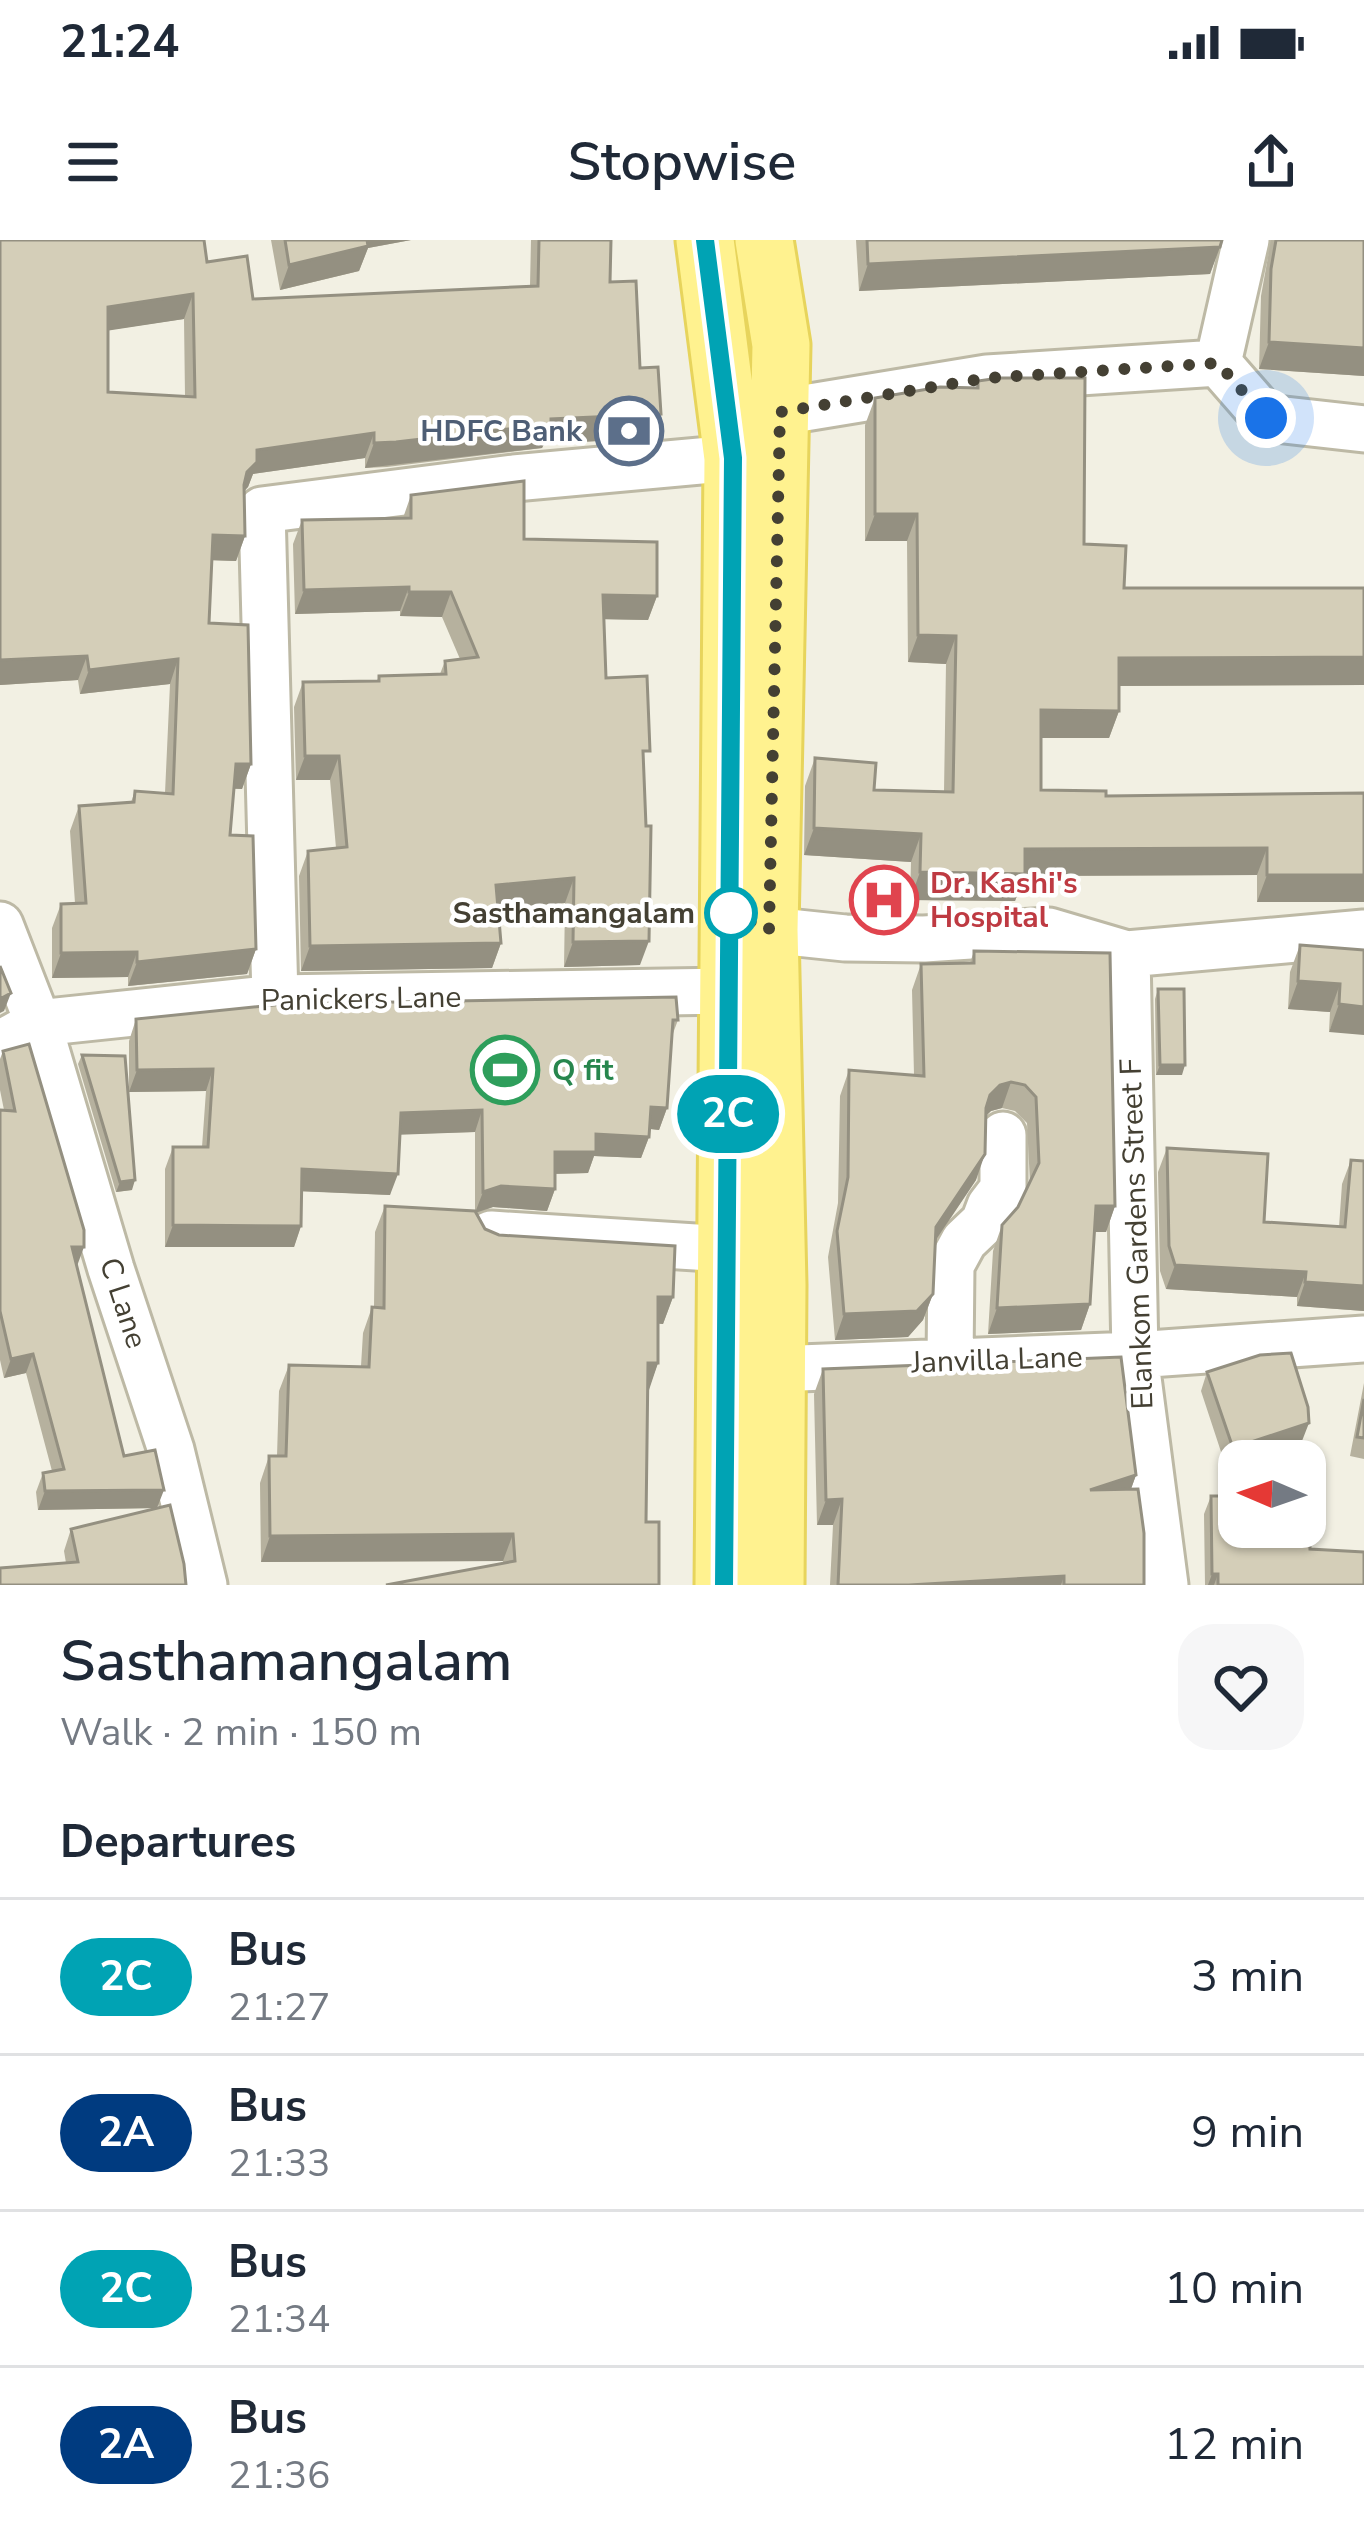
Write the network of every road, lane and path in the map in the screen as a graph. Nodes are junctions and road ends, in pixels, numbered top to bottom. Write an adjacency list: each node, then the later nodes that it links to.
1 (705, 240): 7 (main road)
2 (764, 240): 5 (main road)
3 (1246, 240): 4 (street)
4 (1218, 363): 5 (street); 6 (street)
5 (780, 412): 9 (main road)
6 (1364, 429)
7 (733, 458): 12 (main road); 13 (street)
8 (0, 925): 14 (street, C Lane)
9 (769, 930): 11 (street); 21 (main road)
10 (1364, 933): 11 (street)
11 (1127, 954): 19 (street, Elankom Gardens Street F)
12 (729, 992): 13 (street, Panickers Lane); 17 (main road)
13 (275, 998): 14 (street, Panickers Lane)
14 (19, 1034): 22 (street, C Lane)
15 (1003, 1136): 20 (street)
16 (491, 1234): 17 (street)
17 (727, 1249): 23 (main road)
18 (1364, 1339): 19 (street, Janvilla Lane)
19 (1135, 1355): 20 (street, Janvilla Lane); 25 (street, Elankom Gardens Street F)
20 (950, 1362): 21 (street, Janvilla Lane)
21 (774, 1369): 24 (main road)
22 (204, 1585)
23 (724, 1585)
24 (775, 1585)
25 (1165, 1585)

